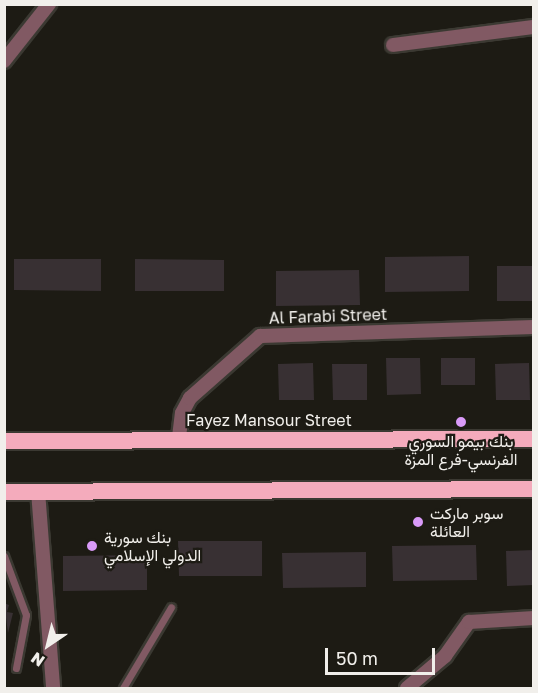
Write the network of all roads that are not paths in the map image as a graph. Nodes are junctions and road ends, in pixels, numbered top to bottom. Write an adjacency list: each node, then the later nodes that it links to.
1 (49, 4): 4 (street)
2 (534, 27): 3 (street)
3 (393, 45)
4 (4, 61)
5 (534, 327): 7 (street, Al Farabi Street)
6 (4, 430): 10 (highway)
7 (179, 437): 8 (highway, Fayez Mansour Street); 10 (highway, Fayez Mansour Street)
8 (534, 439)
9 (4, 441): 10 (highway, Fayez Mansour Street)
10 (39, 441)
11 (534, 489): 12 (highway)
12 (38, 491): 13 (highway); 18 (street)
13 (4, 492)
14 (4, 556): 17 (lane)
15 (171, 607): 19 (lane)
16 (534, 618): 20 (street)
17 (16, 668)
18 (53, 688)
19 (123, 688)
20 (407, 688)

